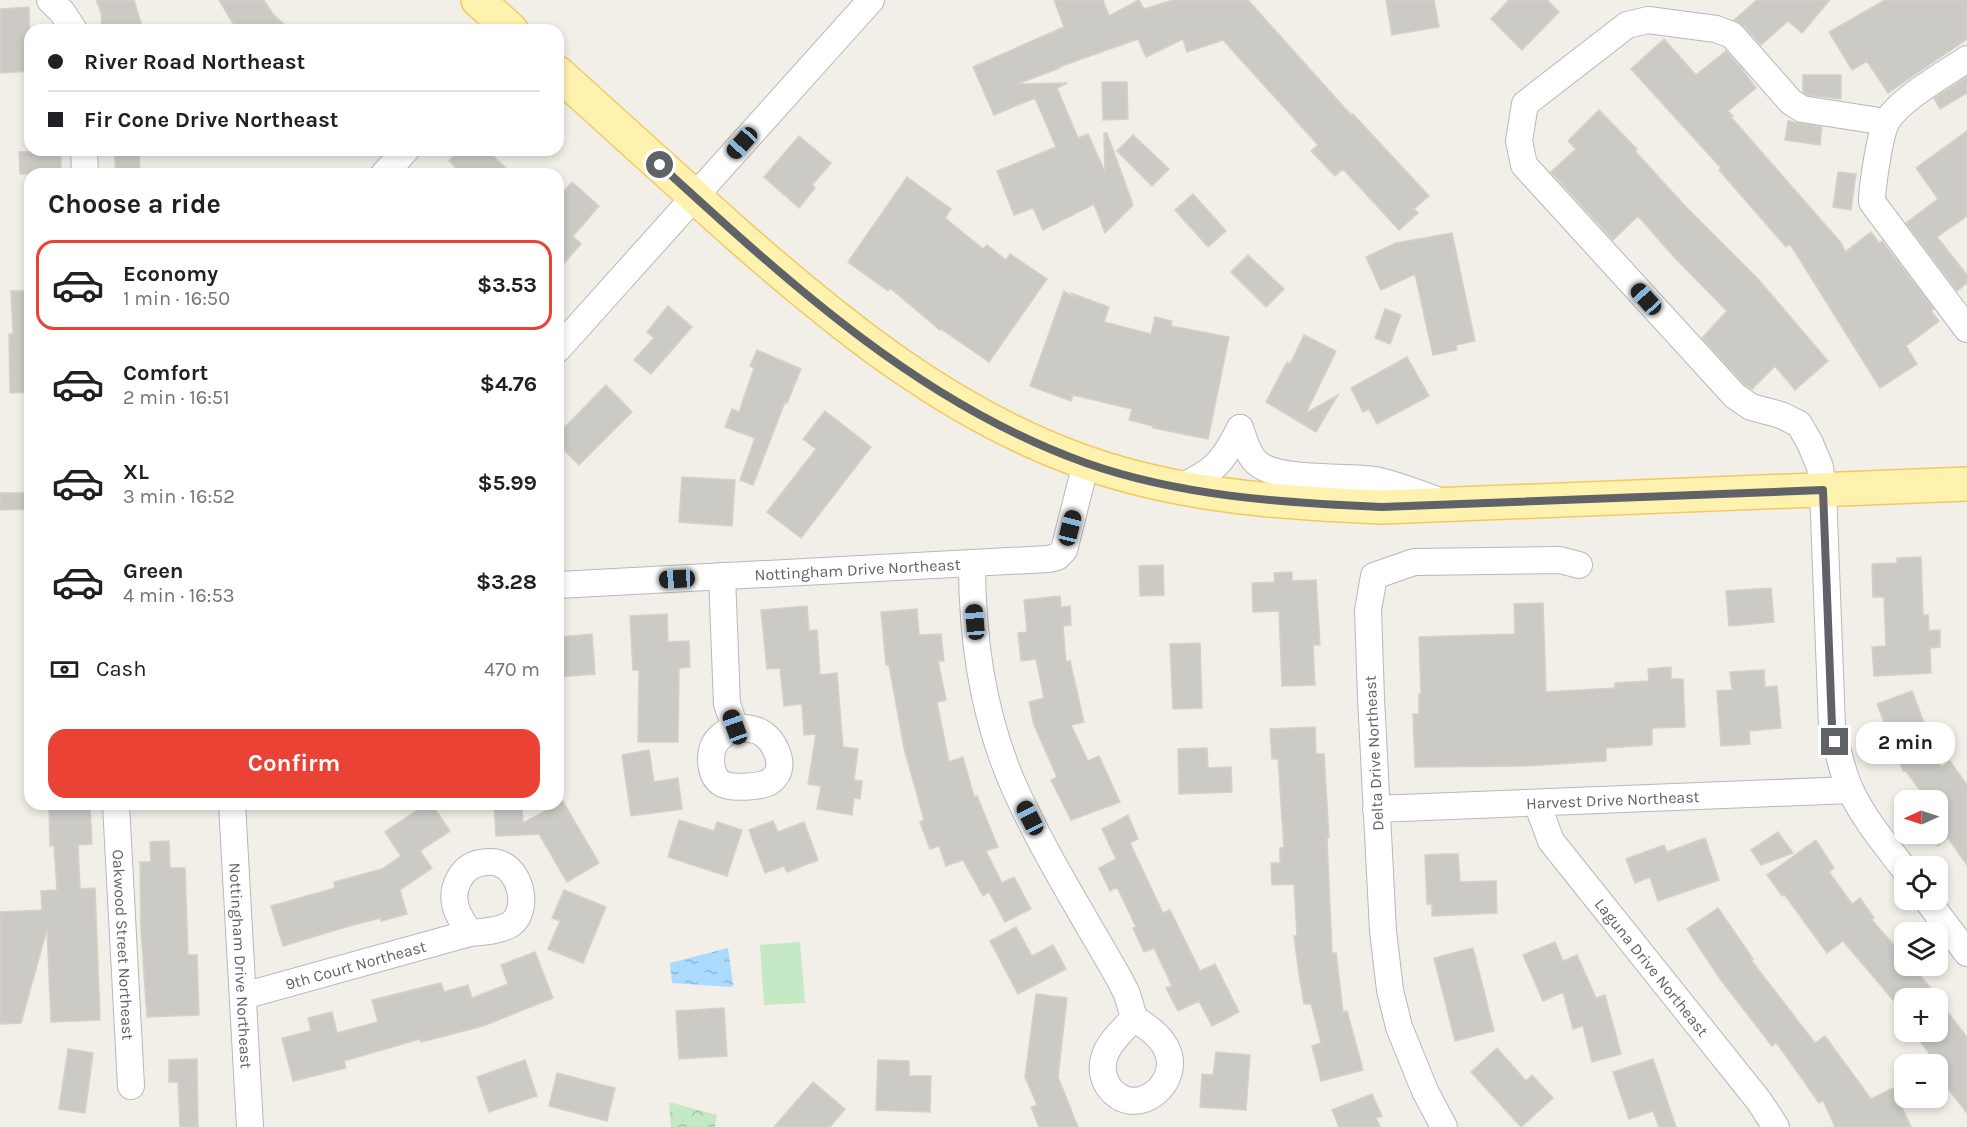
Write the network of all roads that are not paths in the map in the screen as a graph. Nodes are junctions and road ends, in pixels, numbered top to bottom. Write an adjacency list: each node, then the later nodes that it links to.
1 (50, 0): 4 (street)
2 (478, 0): 5 (main road)
3 (871, 0): 11 (street)
4 (70, 24)
5 (504, 24)
6 (1967, 59): 8 (street)
7 (564, 78): 11 (main road)
8 (1886, 122): 12 (street); 17 (street)
9 (400, 156): 10 (street)
10 (390, 168)
11 (694, 196): 13 (street); 14 (main road)
12 (1967, 329)
13 (564, 342)
14 (1086, 463): 16 (main road); 19 (street, Nottingham Drive Northeast)
15 (1967, 484): 17 (main road)
16 (1180, 487): 18 (main road); 18 (street)
17 (1823, 490): 18 (main road); 24 (street)
18 (1451, 505)
19 (972, 563): 21 (street, Nottingham Drive Northeast); 34 (street)
20 (1579, 565): 26 (street, Delta Drive Northeast)
21 (722, 576): 22 (street, Nottingham Drive Northeast); 23 (street)
22 (564, 585)
23 (735, 727)
24 (1850, 790): 25 (street, Harvest Drive Northeast); 29 (street)
25 (1537, 803): 26 (street, Harvest Drive Northeast); 38 (street, Laguna Drive Northeast)
26 (1376, 809): 37 (street, Delta Drive Northeast)
27 (116, 810): 35 (street, Oakwood Street Northeast)
28 (232, 810): 33 (street, Nottingham Drive Northeast)
29 (1894, 856)
30 (1935, 910): 32 (street)
31 (470, 933): 33 (street, 9th Court Northeast)
32 (1967, 952)
33 (243, 996): 36 (street, Nottingham Drive Northeast)
34 (1134, 1018)
35 (130, 1086)
36 (250, 1127)
37 (1444, 1127)
38 (1776, 1127)

